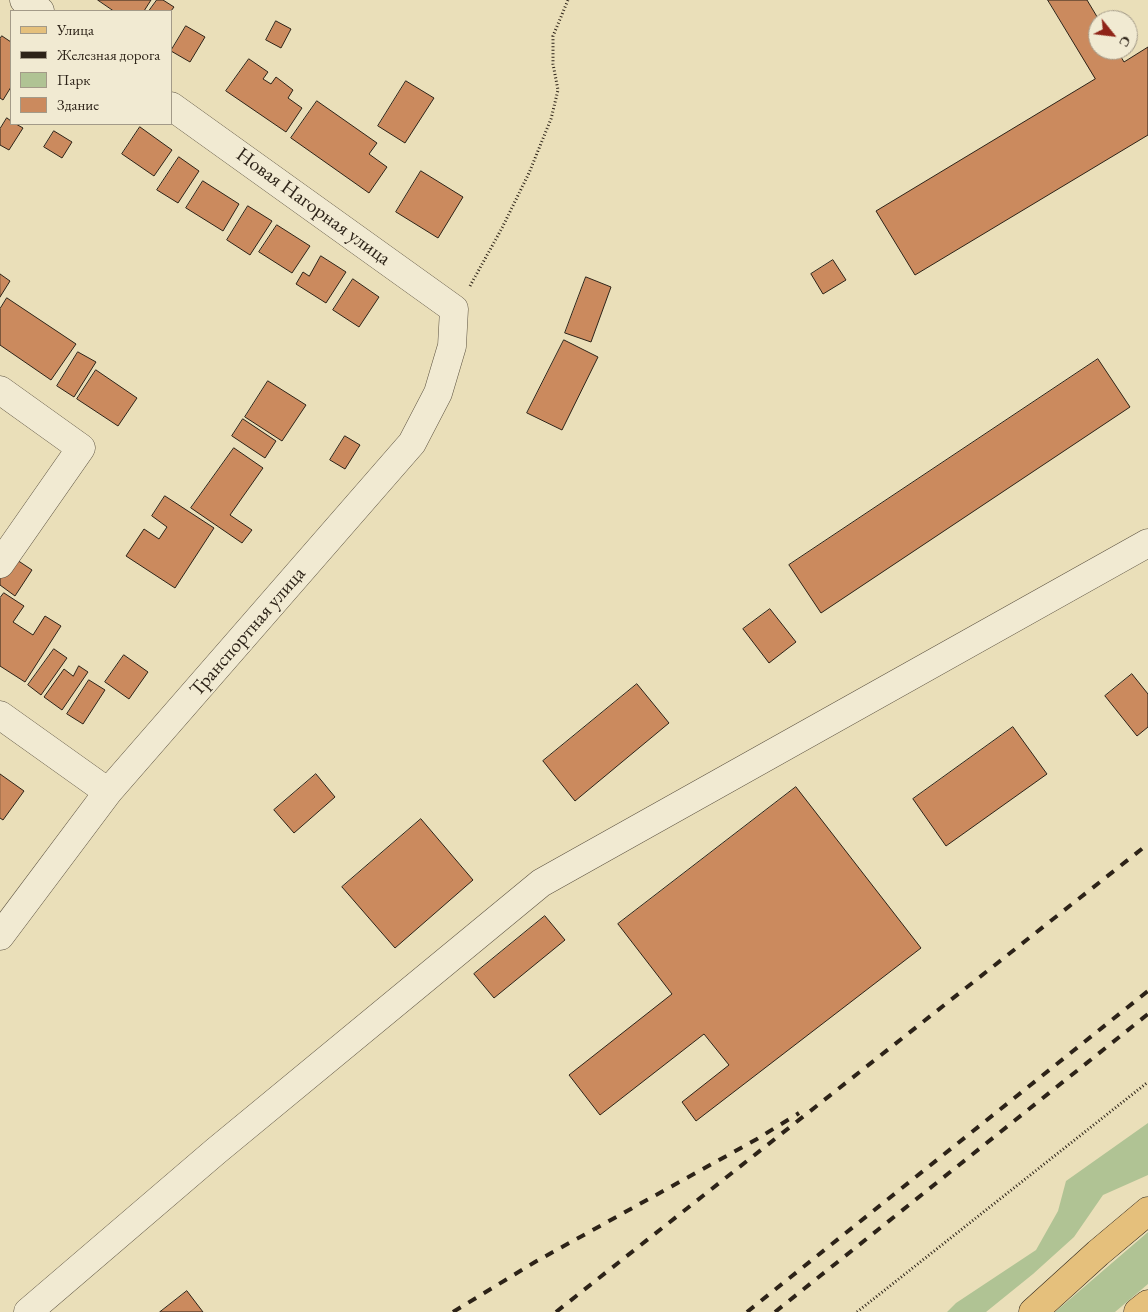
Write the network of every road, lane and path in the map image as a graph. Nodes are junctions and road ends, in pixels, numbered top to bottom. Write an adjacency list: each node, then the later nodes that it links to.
1 (24, 0): 3 (street)
2 (568, 0): 5 (path)
3 (39, 10)
4 (172, 107): 5 (street, Новая Нагорная улица)
5 (454, 309): 10 (street, Транспортная улица)
6 (0, 390): 8 (street)
7 (1148, 543): 15 (street)
8 (0, 564)
9 (0, 715): 10 (street)
10 (108, 792): 11 (street, Транспортная улица)
11 (0, 936)
12 (1148, 1082): 16 (path)
13 (1148, 1211): 17 (main road)
14 (1148, 1304): 18 (main road)
15 (28, 1312)
16 (857, 1312)
17 (1033, 1312)
18 (1138, 1312)

